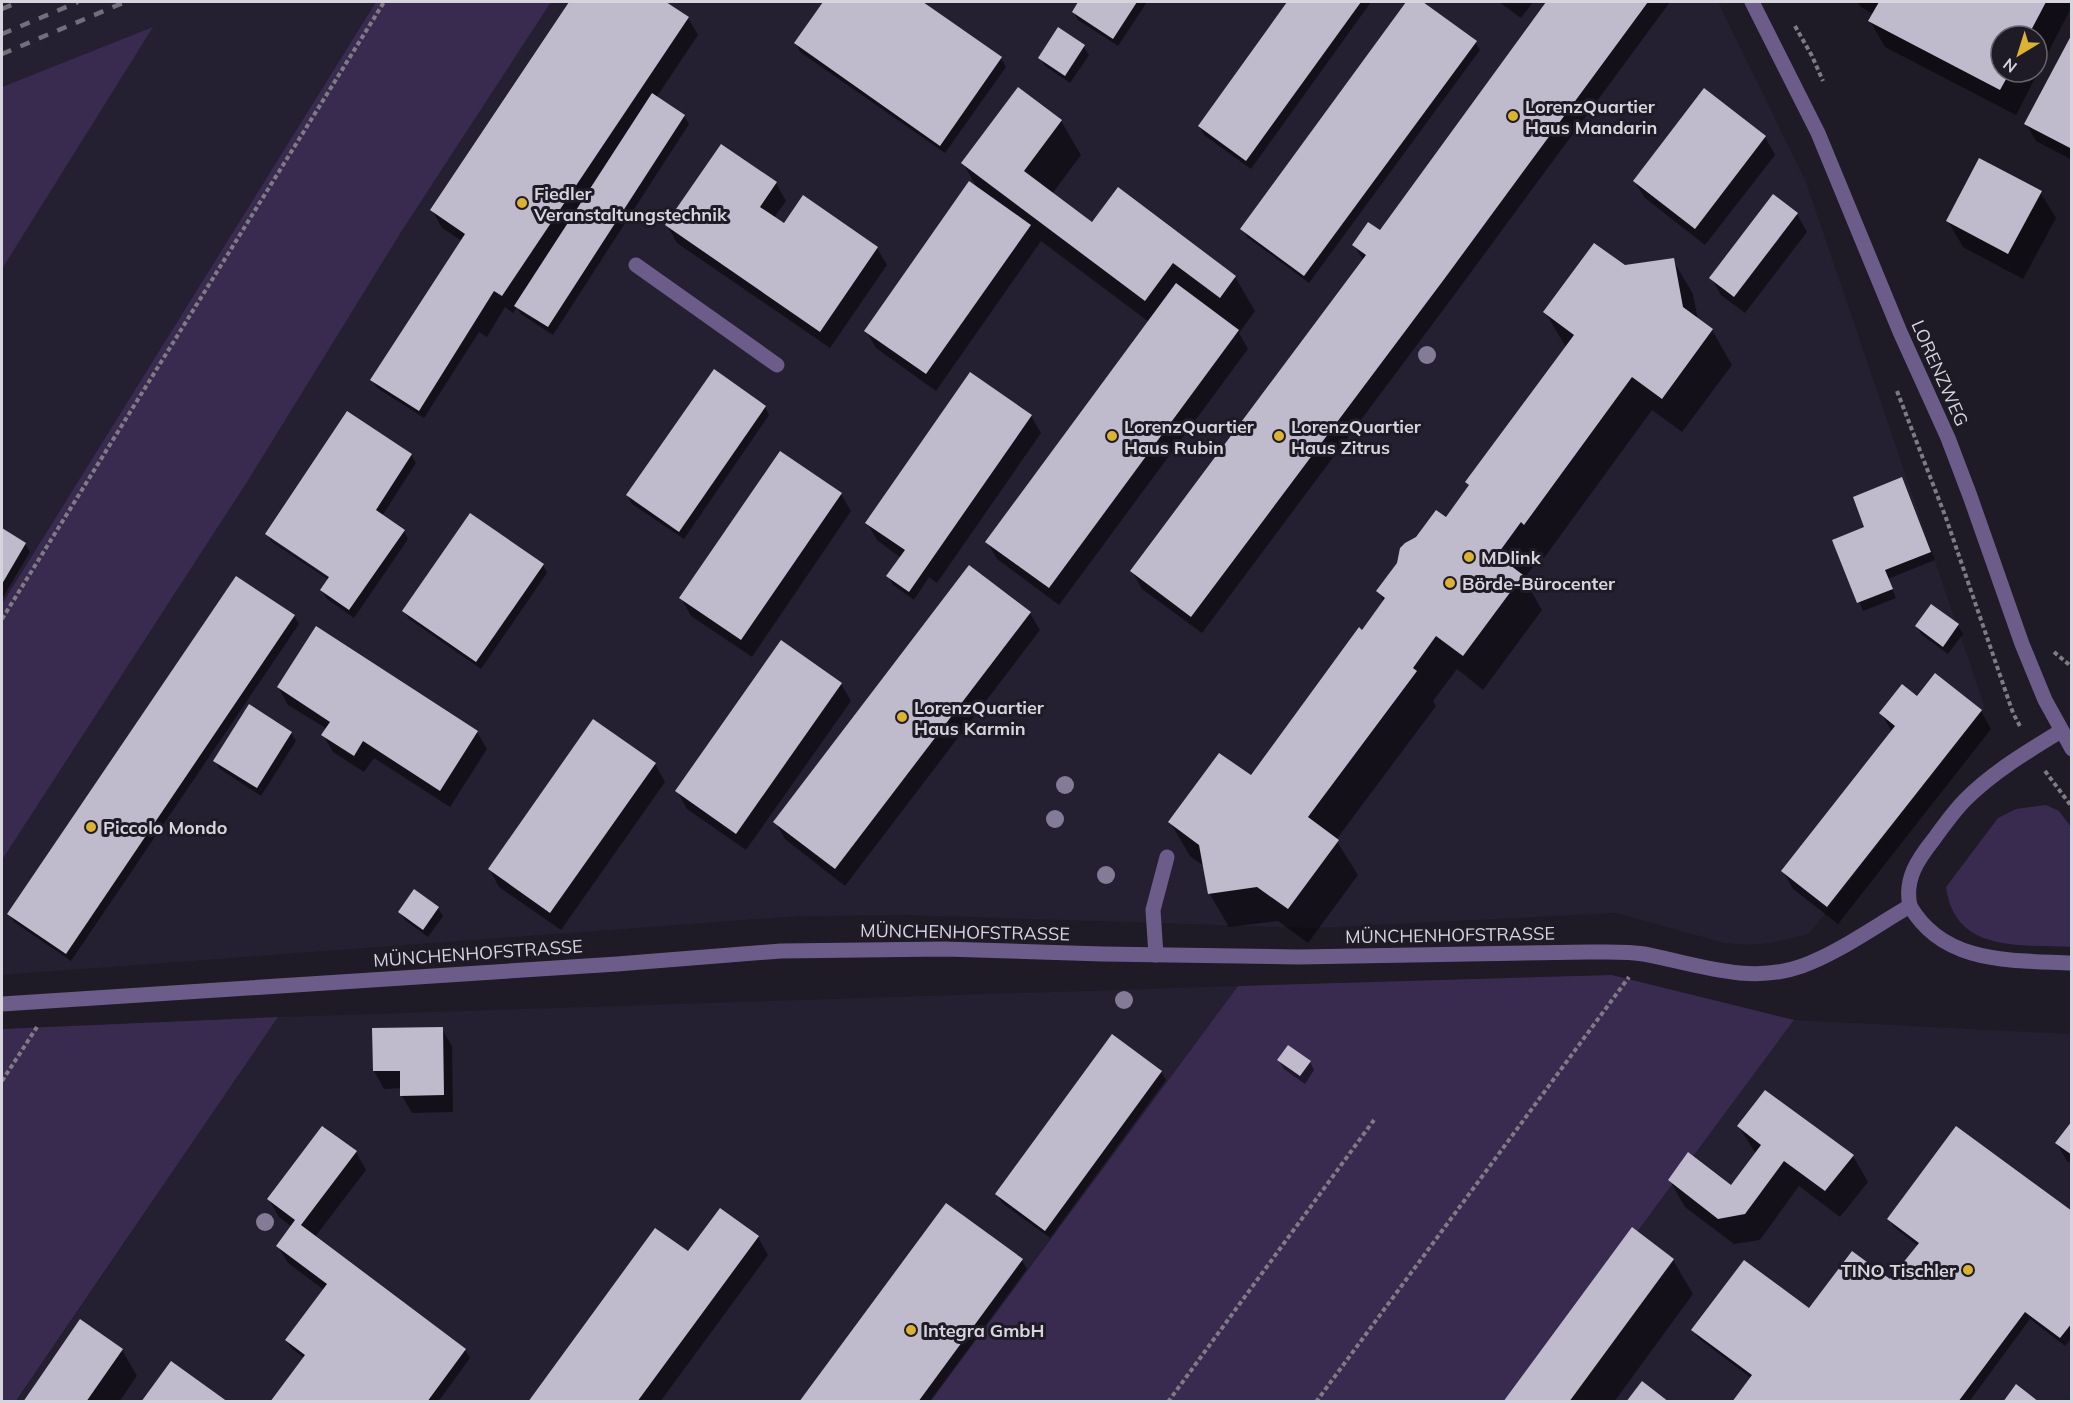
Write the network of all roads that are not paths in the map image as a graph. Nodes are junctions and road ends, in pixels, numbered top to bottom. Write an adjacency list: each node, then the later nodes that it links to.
1 (1752, 2): 4 (street, LORENZWEG)
2 (636, 265): 3 (street)
3 (777, 365)
4 (2061, 731): 5 (street, LORENZWEG); 7 (street)
5 (2072, 748)
6 (1167, 857): 8 (street)
7 (1910, 906): 8 (street, MÜNCHENHOFSTRASSE); 9 (street)
8 (1156, 955): 10 (street, MÜNCHENHOFSTRASSE)
9 (2072, 963)
10 (2, 1004)

